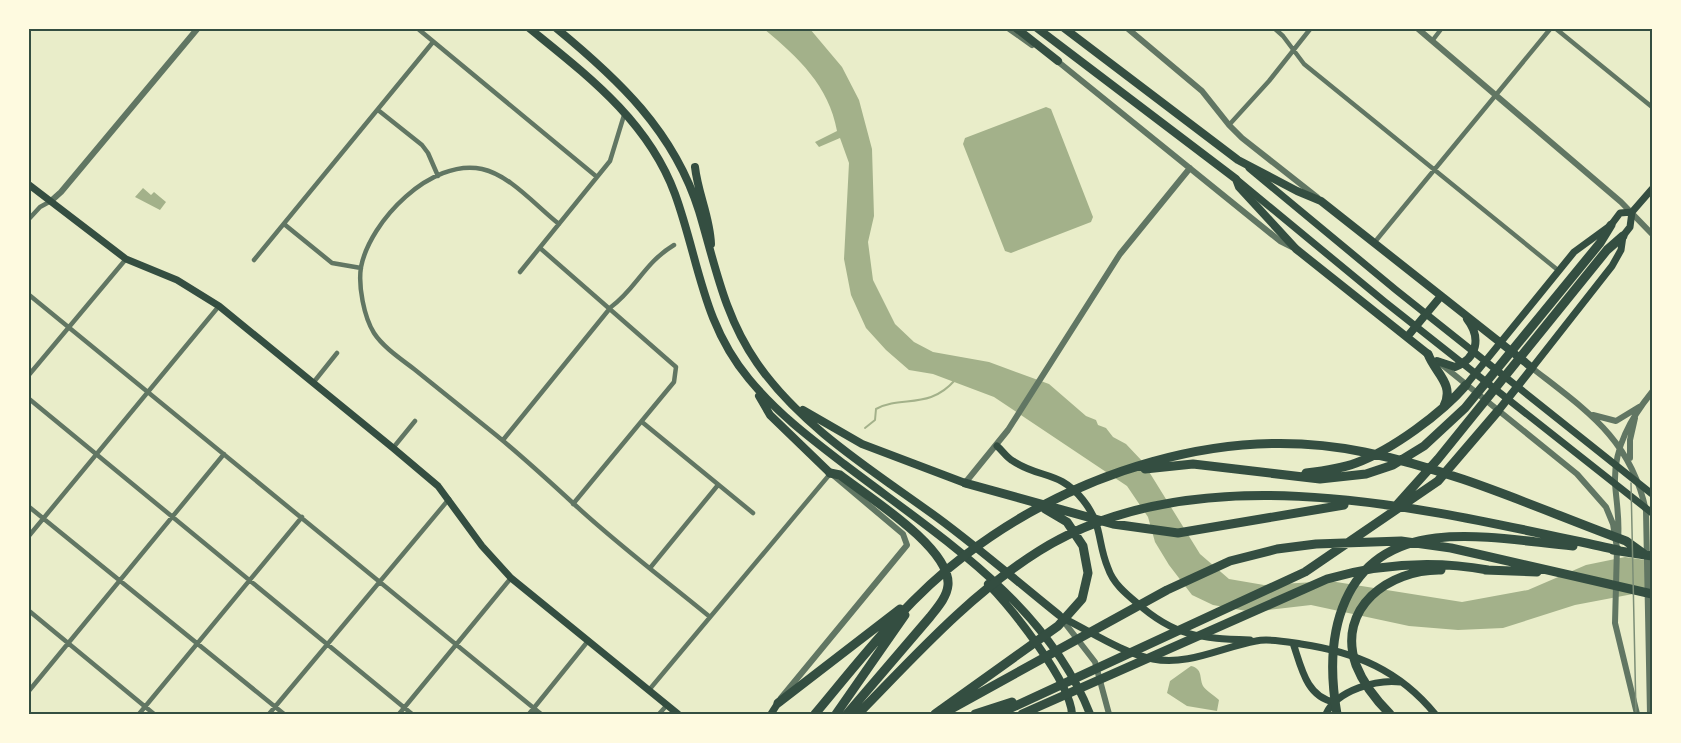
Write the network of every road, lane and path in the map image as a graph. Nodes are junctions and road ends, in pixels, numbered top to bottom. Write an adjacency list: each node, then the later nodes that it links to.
1 (198, 28): 33 (street)
2 (417, 28): 16 (street)
3 (530, 28): 22 (main road)
4 (556, 28): 48 (main road)
5 (1008, 28): 18 (street)
6 (1017, 28): 18 (main road)
7 (1037, 28): 30 (main road)
8 (1064, 28): 24 (main road)
9 (1127, 28): 23 (street)
10 (1274, 28): 17 (street)
11 (1311, 28): 17 (street)
12 (1417, 28): 15 (street)
13 (1442, 28): 15 (street)
14 (1553, 28): 19 (street); 20 (street)
15 (1432, 41): 19 (street)
16 (433, 42): 21 (street); 29 (street)
17 (1293, 50): 23 (street); 27 (street)
18 (1058, 61): 26 (street)
19 (1496, 96): 27 (street); 35 (street)
20 (1653, 108)
21 (378, 110): 28 (street); 37 (street)
22 (625, 112): 29 (street); 65 (main road)
23 (1229, 125): 34 (street)
24 (1238, 160): 34 (main road); 91 (main road)
25 (695, 167): 48 (main road)
26 (1190, 168): 45 (street); 80 (street)
27 (1434, 170): 42 (street); 50 (street)
28 (438, 176): 38 (street); 49 (street)
29 (597, 177): 38 (street)
30 (1236, 179): 45 (main road); 98 (main road)
31 (28, 183): 33 (main road)
32 (1653, 189): 35 (main road)
33 (51, 201): 36 (street); 46 (main road)
34 (1321, 201): 42 (main road)
35 (1632, 213): 39 (main road); 40 (street); 41 (main road)
36 (28, 220)
37 (284, 224): 47 (street); 49 (street)
38 (559, 224): 44 (street)
39 (1611, 225): 50 (main road); 88 (highway)
40 (1653, 234)
41 (1623, 236): 63 (main road); 102 (highway)
42 (1374, 243): 53 (main road)
43 (674, 245): 55 (street)
44 (540, 248): 51 (street); 55 (street)
45 (1296, 249): 58 (main road)
46 (126, 259): 54 (main road); 57 (street)
47 (254, 260)
48 (712, 261): 71 (main road)
49 (361, 268): 79 (street)
50 (1559, 271): 59 (main road)
51 (520, 272)
52 (28, 294): 57 (street)
53 (1441, 296): 56 (main road); 58 (main road)
54 (219, 306): 66 (main road); 68 (street)
55 (610, 307): 78 (street); 79 (street)
56 (1462, 313): 59 (main road); 62 (main road)
57 (69, 326): 64 (street); 68 (street)
58 (1407, 337): 61 (main road)
59 (1503, 344): 63 (main road); 67 (main road)
60 (337, 354): 66 (street)
61 (1428, 354): 62 (main road); 74 (highway)
62 (1437, 361): 67 (street)
63 (1532, 368): 73 (main road); 75 (street)
64 (28, 376)
65 (749, 379): 87 (main road); 106 (main road)
66 (313, 383): 82 (main road)
67 (1469, 387): 73 (street); 74 (highway)
68 (148, 392): 83 (street); 84 (street)
69 (1653, 392): 72 (street)
70 (28, 398): 83 (street)
71 (790, 402): 89 (main road); 118 (main road)
72 (1641, 405): 75 (street); 76 (street)
73 (1494, 407): 102 (highway); 103 (street)
74 (1442, 408): 88 (highway)
75 (1582, 408): 81 (street)
76 (1637, 412): 81 (street); 85 (street)
77 (415, 422): 82 (street)
78 (642, 422): 90 (street); 95 (street)
79 (502, 441): 95 (street)
80 (997, 446): 89 (street); 120 (main road)
81 (1620, 446): 85 (street); 103 (street)
82 (393, 448): 92 (main road)
83 (96, 454): 99 (street); 101 (street)
84 (224, 454): 99 (street); 100 (street)
85 (1632, 468): 168 (street)
86 (1119, 472): 88 (highway); 107 (highway); 116 (highway)
87 (830, 473): 119 (street); 133 (street); 152 (highway)
88 (1295, 474)
89 (965, 483): 93 (highway)
90 (718, 485): 97 (street); 108 (street)
91 (1653, 494)
92 (449, 499): 111 (main road); 114 (street)
93 (1022, 500): 94 (highway); 154 (highway)
94 (1364, 502): 105 (highway); 153 (highway)
95 (573, 504): 108 (street)
96 (28, 506): 101 (street)
97 (753, 513)
98 (1653, 513)
99 (172, 517): 112 (street); 113 (street)
100 (302, 517): 113 (street); 114 (street)
101 (44, 518): 104 (street); 112 (street)
102 (1384, 520): 129 (highway)
103 (1617, 534): 105 (street)
104 (28, 537)
105 (1618, 549): 107 (highway); 164 (highway); 167 (street)
106 (960, 554): 160 (main road); 161 (main road)
107 (1648, 555)
108 (650, 568): 119 (street)
109 (1488, 570): 110 (highway); 131 (highway); 165 (highway)
110 (1563, 574): 115 (highway); 155 (highway)
111 (511, 578): 121 (main road); 126 (street)
112 (120, 581): 122 (street); 124 (street)
113 (250, 581): 124 (street); 125 (street)
114 (379, 581): 125 (street); 126 (street)
115 (1653, 594)
116 (919, 596): 133 (highway); 150 (highway); 151 (highway)
117 (28, 610): 122 (street)
118 (1059, 615): 120 (main road); 162 (street)
119 (710, 617): 128 (street)
120 (1258, 640): 123 (main road)
121 (588, 641): 128 (main road); 138 (street)
122 (69, 643): 130 (street); 135 (street)
123 (1293, 643): 127 (main road); 132 (main road)
124 (197, 644): 135 (street); 136 (street)
125 (327, 645): 136 (street); 137 (street)
126 (456, 645): 137 (street); 138 (street)
127 (1403, 682): 132 (main road); 166 (main road)
128 (649, 690): 134 (main road)
129 (1045, 691): 156 (highway); 157 (highway)
130 (28, 692)
131 (1050, 702): 158 (highway); 159 (highway)
132 (1334, 702): 163 (main road)
133 (778, 703): 149 (main road)
134 (667, 705): 147 (street); 148 (main road)
135 (145, 707): 139 (street); 140 (street)
136 (275, 707): 141 (street); 142 (street)
137 (404, 708): 143 (street); 144 (street)
138 (534, 708): 145 (street); 146 (street)
139 (139, 714)
140 (154, 714)
141 (269, 714)
142 (284, 714)
143 (399, 714)
144 (412, 714)
145 (528, 714)
146 (542, 714)
147 (659, 714)
148 (678, 714)
149 (771, 714)
150 (815, 714)
151 (836, 714)
152 (847, 714)
153 (858, 714)
154 (935, 714)
155 (942, 714)
156 (975, 714)
157 (998, 714)
158 (1023, 714)
159 (1029, 714)
160 (1072, 714)
161 (1090, 714)
162 (1109, 714)
163 (1326, 714)
164 (1337, 714)
165 (1390, 714)
166 (1435, 714)
167 (1637, 714)
168 (1650, 714)

